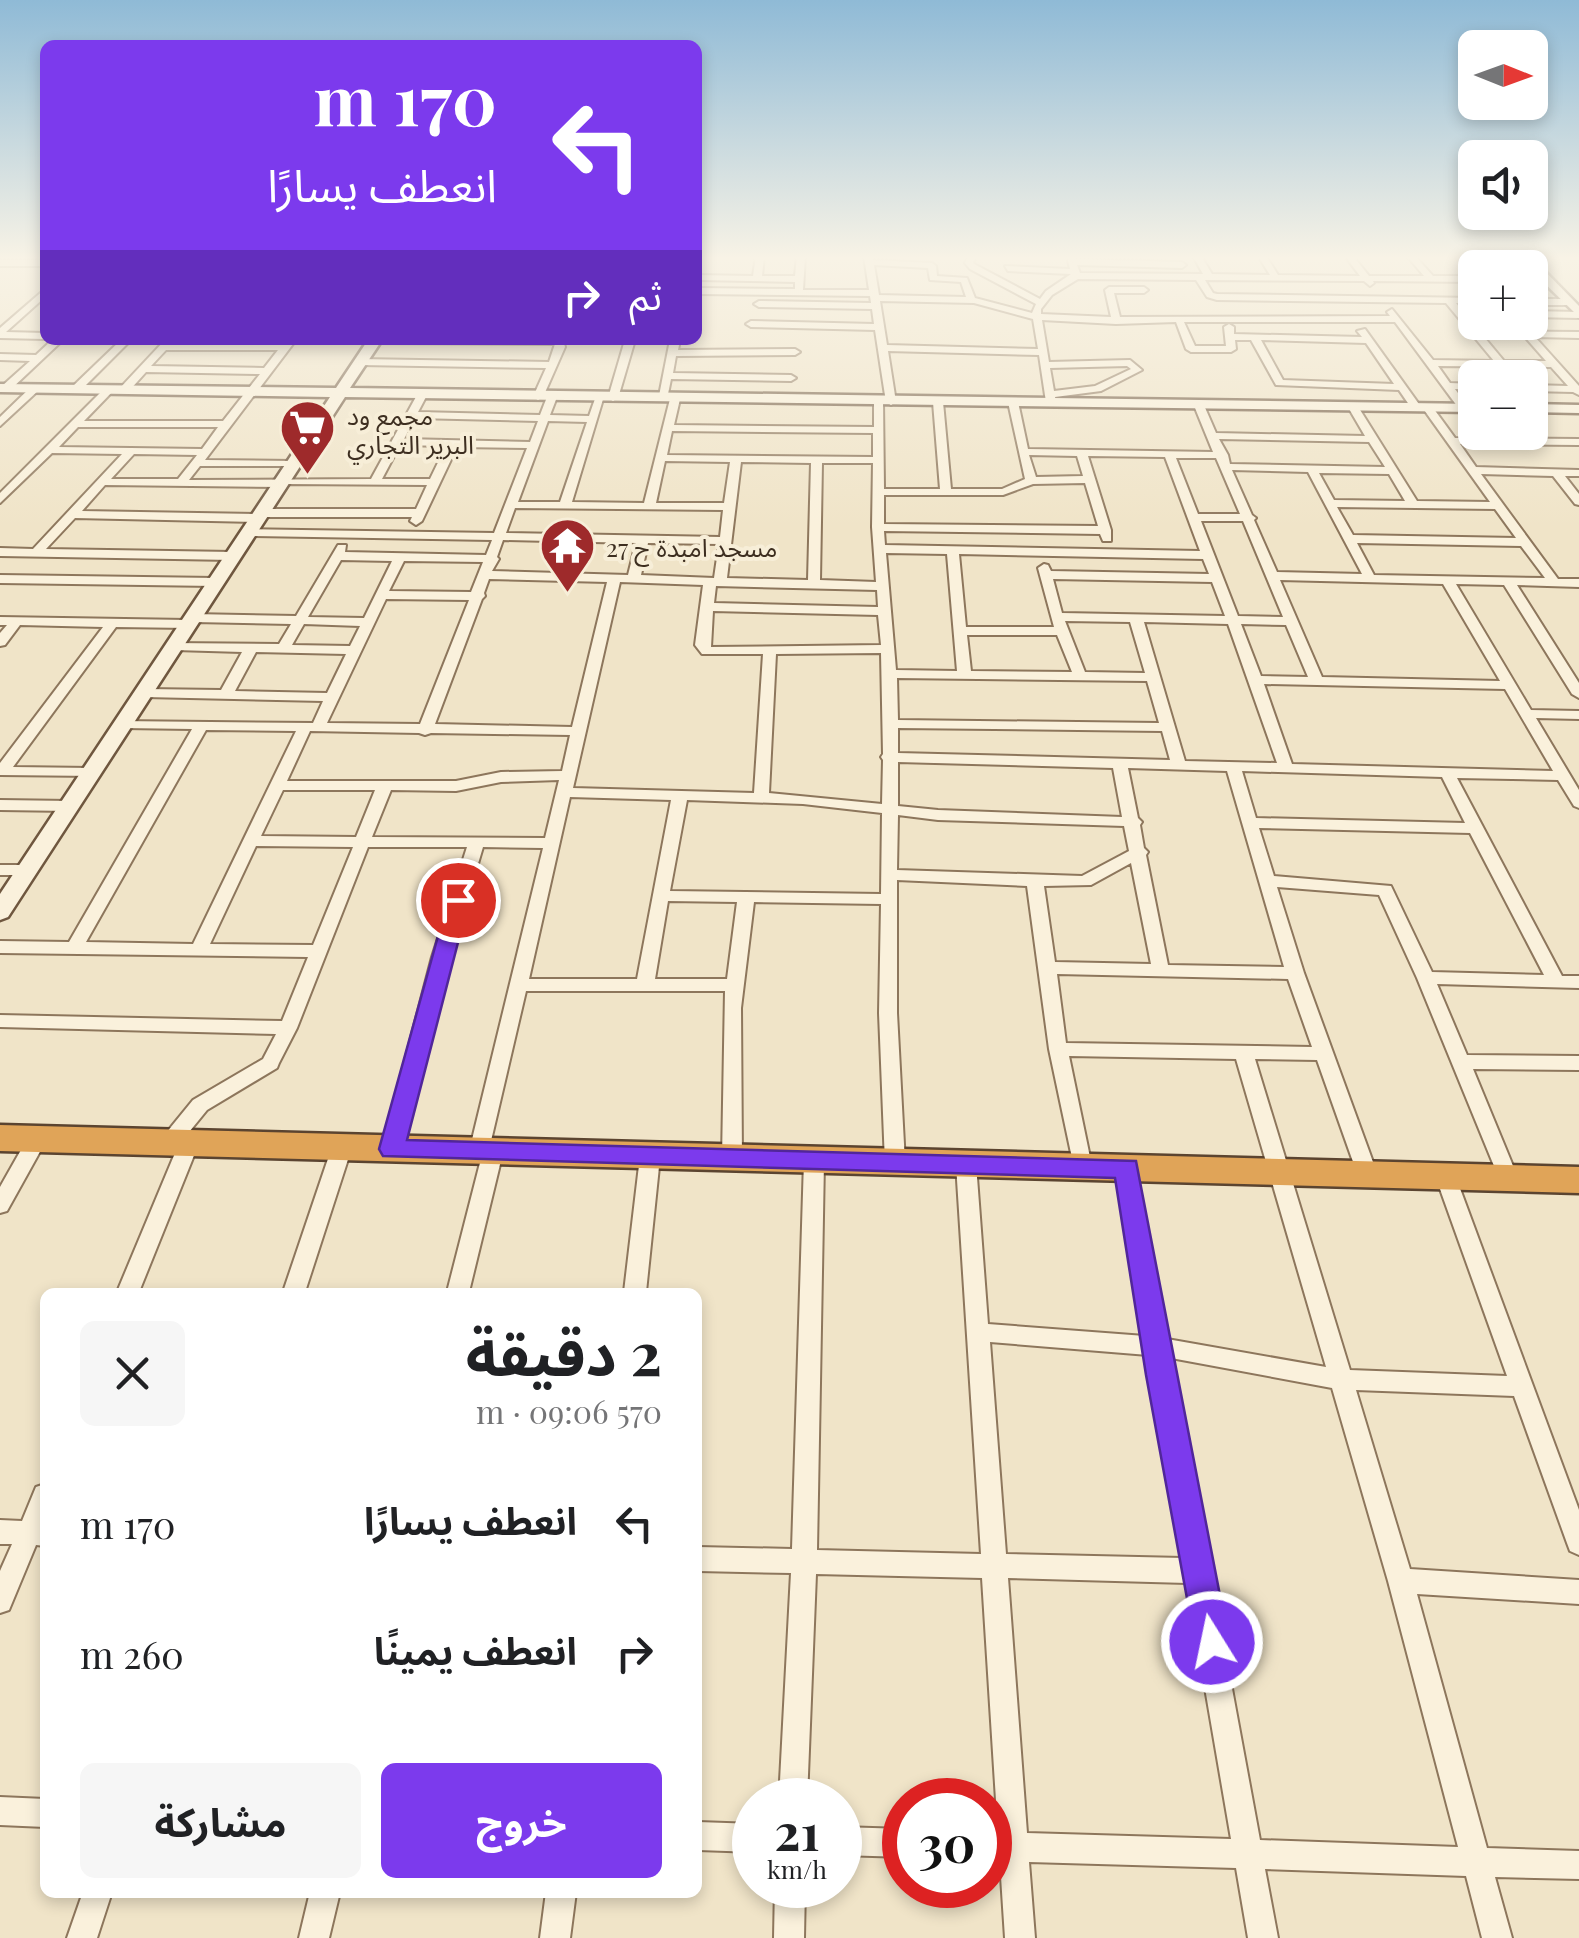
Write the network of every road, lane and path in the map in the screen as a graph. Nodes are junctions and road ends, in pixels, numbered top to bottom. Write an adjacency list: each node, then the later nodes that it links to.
1 (51, 346): 27 (street)
2 (120, 346): 23 (street)
3 (286, 346): 36 (street)
4 (371, 346): 28 (street)
5 (558, 346): 33 (street)
6 (627, 346): 53 (street)
7 (674, 346): 22 (street)
8 (751, 346): 19 (street)
9 (795, 346): 20 (street)
10 (1042, 346): 21 (street)
11 (1189, 346): 12 (street)
12 (1230, 346)
13 (1259, 346): 39 (street)
14 (1373, 346): 42 (street)
15 (1418, 346): 29 (street)
16 (1538, 346): 32 (street)
17 (164, 347): 25 (street); 35 (street)
18 (882, 348): 21 (street); 57 (street)
19 (750, 352): 20 (street); 22 (street)
20 (794, 352): 38 (street)
21 (1043, 352): 34 (street)
22 (672, 353): 37 (street)
23 (112, 354): 24 (street); 45 (street)
24 (127, 354)
25 (142, 354)
26 (0, 358): 27 (street)
27 (38, 358): 43 (street)
28 (360, 362): 33 (street); 48 (street)
29 (1430, 363): 30 (street); 40 (street)
30 (1458, 363)
31 (1548, 364): 32 (street)
32 (1554, 364): 60 (street)
33 (552, 365): 52 (street)
34 (1045, 365): 55 (street); 55 (street)
35 (144, 369): 36 (street); 46 (street)
36 (266, 371): 47 (street)
37 (667, 376): 38 (street); 54 (street)
38 (791, 378): 56 (street)
39 (1327, 386): 42 (street); 63 (street)
40 (1448, 386): 41 (street); 51 (street)
41 (1458, 386)
42 (1401, 387): 64 (street)
43 (3, 388): 44 (street)
44 (35, 389): 45 (street); 69 (street)
45 (76, 389): 46 (street)
46 (117, 390): 47 (street); 70 (street)
47 (252, 392): 48 (street); 71 (street)
48 (339, 393): 50 (street); 102 (street)
49 (1548, 393): 60 (street)
50 (422, 395): 52 (street); 66 (street)
51 (1458, 396)
52 (545, 397): 53 (street); 67 (street)
53 (606, 398): 54 (street); 68 (street)
54 (668, 399): 56 (street); 72 (street)
55 (1050, 399): 59 (street); 61 (street)
56 (788, 400): 57 (street)
57 (885, 402): 58 (street); 73 (street)
58 (938, 402): 59 (street); 110 (street)
59 (1012, 402): 86 (street)
60 (1578, 402): 62 (street)
61 (1198, 403): 63 (street); 74 (street)
62 (1548, 406)
63 (1346, 407): 64 (street); 76 (street)
64 (1421, 407): 65 (street); 77 (street)
65 (1458, 408)
66 (412, 415): 67 (street); 78 (street)
67 (545, 418): 68 (street); 81 (street)
68 (593, 419): 116 (street)
69 (1, 421)
70 (76, 424): 71 (street); 82 (street)
71 (227, 424): 85 (street)
72 (668, 428): 73 (street); 89 (street)
73 (879, 430): 92 (street)
74 (1214, 436): 75 (street); 93 (street)
75 (1322, 439): 76 (street); 84 (street)
76 (1373, 440): 97 (street)
77 (1450, 441): 79 (street); 96 (street)
78 (398, 442): 80 (street); 107 (street)
79 (1579, 442)
80 (454, 443): 81 (street); 108 (street)
81 (535, 445): 115 (street)
82 (49, 450): 83 (street); 101 (street)
83 (131, 451): 85 (street); 105 (street)
84 (1329, 451)
85 (204, 452): 94 (street)
86 (1023, 452): 87 (street); 104 (street)
87 (1082, 453): 88 (street); 103 (street)
88 (1168, 454): 93 (street); 122 (street)
89 (662, 458): 90 (street); 117 (street)
90 (736, 458): 91 (street); 118 (street)
91 (817, 459): 92 (street); 159 (street)
92 (878, 460): 109 (street)
93 (1226, 461): 95 (street); 123 (street)
94 (195, 464): 102 (street); 106 (street)
95 (1312, 470): 97 (street); 113 (street)
96 (1473, 470): 98 (street); 119 (street)
97 (1392, 471): 114 (street)
98 (1556, 472): 99 (street); 112 (street)
99 (1579, 472)
100 (0, 475): 101 (street)
101 (24, 475): 111 (street)
102 (286, 476): 106 (street); 107 (street); 124 (street)
103 (1090, 479): 104 (street); 126 (street)
104 (1031, 481): 110 (street)
105 (102, 482): 106 (street); 121 (street)
106 (181, 482)
107 (375, 482): 108 (street)
108 (434, 482): 120 (street)
109 (878, 492): 110 (street); 125 (street)
110 (946, 494)
111 (0, 500)
112 (1579, 502)
113 (1330, 503): 114 (street); 130 (street)
114 (1413, 504): 119 (street)
115 (514, 505): 116 (street); 129 (street)
116 (565, 505): 117 (street)
117 (650, 506): 118 (street)
118 (730, 506): 132 (street)
119 (1498, 506): 133 (street)
120 (420, 513): 124 (street); 128 (street)
121 (72, 514): 124 (street); 138 (street)
122 (1193, 517): 123 (street); 140 (street)
123 (1250, 518): 147 (street)
124 (255, 521): 127 (street); 141 (street)
125 (878, 527): 126 (street); 134 (street)
126 (1105, 530): 139 (street)
127 (349, 534): 128 (street); 142 (street)
128 (410, 535): 129 (street)
129 (501, 538): 131 (street); 144 (street)
130 (1348, 538): 133 (street); 149 (street)
131 (643, 540): 132 (street); 153 (street)
132 (727, 541): 157 (street)
133 (1524, 542): 156 (street)
134 (881, 549): 135 (street); 160 (street)
135 (953, 550): 136 (street); 175 (street)
136 (1040, 551): 139 (street); 146 (street)
137 (0, 552): 138 (street)
138 (36, 553): 141 (street)
139 (1110, 553): 140 (street)
140 (1208, 555): 148 (street)
141 (232, 556): 155 (street)
142 (338, 556): 143 (street); 170 (street)
143 (398, 558): 144 (street); 161 (street)
144 (493, 559): 145 (street)
145 (487, 575): 151 (street); 162 (street)
146 (1046, 576): 148 (street); 174 (street)
147 (1272, 576): 149 (street); 171 (street)
148 (1216, 578): 166 (street)
149 (1370, 578): 152 (street)
150 (0, 579): 155 (street)
151 (614, 580): 153 (street); 202 (street)
152 (1448, 580): 154 (street); 189 (street)
153 (633, 581): 157 (street)
154 (1508, 581): 156 (street); 192 (street)
155 (216, 582): 169 (street)
156 (1554, 582): 158 (street)
157 (715, 583): 159 (street); 163 (street)
158 (1579, 583)
159 (814, 585): 160 (street)
160 (884, 586): 164 (street)
161 (380, 595): 162 (street); 173 (street)
162 (479, 596): 201 (street)
163 (706, 607): 164 (street); 182 (street)
164 (886, 610): 180 (street)
165 (1136, 619): 166 (street); 174 (street); 186 (street)
166 (1233, 620): 171 (street); 187 (street)
167 (0, 621): 168 (street)
168 (17, 621): 172 (street); 176 (street)
169 (191, 621): 170 (street); 172 (street); 177 (street)
170 (300, 621): 173 (street); 179 (street)
171 (1291, 621): 188 (street)
172 (113, 622): 208 (street)
173 (367, 622): 181 (street)
174 (1059, 624): 175 (street); 185 (street)
175 (960, 631): 184 (street)
176 (0, 642)
177 (174, 646): 178 (street); 190 (street)
178 (251, 648): 179 (street); 191 (street)
179 (284, 649): 181 (street)
180 (888, 649): 182 (street); 183 (street)
181 (354, 650): 193 (street)
182 (770, 650): 216 (street)
183 (891, 674): 184 (street); 197 (street)
184 (964, 674): 185 (street)
185 (1080, 676): 186 (street)
186 (1152, 677): 199 (street)
187 (1256, 680): 188 (street); 207 (street)
188 (1317, 681): 189 (street)
189 (1508, 685): 194 (street)
190 (144, 693): 191 (street); 196 (street)
191 (226, 694): 193 (street)
192 (1579, 694)
193 (332, 697): 200 (street)
194 (1525, 714): 195 (street); 211 (street)
195 (1579, 715)
196 (123, 724): 198 (street); 209 (street)
197 (889, 724): 199 (street); 203 (street)
198 (201, 726): 200 (street); 240 (street)
199 (1166, 726): 205 (street)
200 (310, 729): 201 (street); 213 (street)
201 (426, 731): 202 (street)
202 (577, 731): 212 (street)
203 (888, 757): 204 (street); 220 (street)
204 (1120, 765): 205 (street); 221 (street)
205 (1179, 766): 206 (street)
206 (1233, 767): 207 (street); 222 (street)
207 (1286, 769): 210 (street)
208 (1, 771): 209 (street)
209 (91, 773): 219 (street)
210 (1447, 773): 211 (street); 223 (street)
211 (1562, 776): 217 (street)
212 (564, 783): 214 (street); 215 (street); 227 (street)
213 (278, 784): 214 (street); 224 (street)
214 (384, 785): 225 (street)
215 (680, 794): 216 (street); 234 (street)
216 (761, 797): 220 (street)
217 (1579, 803)
218 (0, 805): 219 (street)
219 (70, 806): 230 (street)
220 (892, 812): 221 (street); 231 (street)
221 (1134, 822): 228 (street)
222 (1250, 823): 223 (street); 232 (street)
223 (1476, 828): 246 (street)
224 (251, 841): 225 (street); 239 (street)
225 (363, 842): 226 (street); 241 (street)
226 (476, 843): 227 (street); 262 (street)
227 (550, 844): 249 (street)
228 (1140, 852): 233 (street); 243 (street)
229 (0, 870): 230 (street)
230 (27, 870): 237 (street)
231 (891, 875): 233 (street); 236 (street)
232 (1268, 881): 244 (street); 245 (street)
233 (1036, 882): 242 (street)
234 (664, 896): 235 (street); 248 (street)
235 (746, 897): 236 (street); 250 (street)
236 (890, 899): 267 (street)
237 (0, 912)
238 (0, 948): 240 (street)
239 (199, 948): 240 (street); 241 (street)
240 (74, 949)
241 (318, 950): 252 (street)
242 (1046, 968): 243 (street); 253 (street)
243 (1161, 972): 244 (street)
244 (1295, 974): 255 (street)
245 (1426, 978): 246 (street); 256 (street)
246 (1556, 981): 247 (street)
247 (1579, 982)
248 (645, 983): 249 (street); 250 (street)
249 (517, 984): 263 (street)
250 (734, 986): 265 (street)
251 (0, 1021): 252 (street)
252 (288, 1028): 260 (street)
253 (1058, 1049): 254 (street); 269 (street)
254 (1244, 1053): 255 (street); 271 (street)
255 (1324, 1054): 272 (street)
256 (1463, 1062): 257 (street); 274 (street)
257 (1579, 1063)
258 (0, 1138): 259 (highway)
259 (37, 1139): 260 (highway); 276 (street)
260 (179, 1143): 261 (highway); 277 (street)
261 (342, 1147): 262 (highway); 278 (street)
262 (392, 1149): 263 (highway)
263 (486, 1152): 264 (highway); 279 (street)
264 (650, 1157): 265 (highway); 280 (street)
265 (732, 1159): 266 (highway)
266 (814, 1160): 267 (highway); 289 (street)
267 (895, 1162): 268 (highway)
268 (966, 1164): 269 (highway); 281 (street)
269 (1082, 1167): 270 (highway)
270 (1126, 1168): 271 (highway); 282 (street)
271 (1279, 1171): 272 (highway); 283 (street)
272 (1367, 1173): 273 (highway)
273 (1445, 1175): 274 (highway); 284 (street)
274 (1508, 1178): 275 (highway)
275 (1579, 1180)
276 (0, 1204)
277 (129, 1288)
278 (295, 1288)
279 (459, 1288)
280 (635, 1288)
281 (976, 1332): 282 (street); 290 (street)
282 (1155, 1346): 283 (street); 291 (street)
283 (1343, 1380): 284 (street); 292 (street)
284 (1522, 1386): 287 (street)
285 (0, 1532): 286 (street)
286 (37, 1533): 294 (street)
287 (1579, 1543)
288 (702, 1560): 289 (street)
289 (804, 1562): 290 (street); 295 (street)
290 (996, 1566): 291 (street); 296 (street)
291 (1200, 1571): 302 (street)
292 (1401, 1582): 293 (street); 303 (street)
293 (1579, 1592)
294 (0, 1601)
295 (795, 1778)
296 (1001, 1778)
297 (0, 1812): 298 (street)
298 (40, 1813)
299 (702, 1836): 300 (street)
300 (732, 1837)
301 (1012, 1846): 302 (street)
302 (1248, 1854): 303 (street); 315 (street)
303 (1476, 1861): 304 (street); 316 (street)
304 (1579, 1865)
305 (1012, 1897): 314 (street)
306 (96, 1898): 310 (street)
307 (324, 1898): 311 (street)
308 (560, 1898): 312 (street)
309 (789, 1908): 313 (street)
310 (82, 1938)
311 (314, 1938)
312 (555, 1938)
313 (788, 1938)
314 (1020, 1938)
315 (1262, 1938)
316 (1497, 1938)

